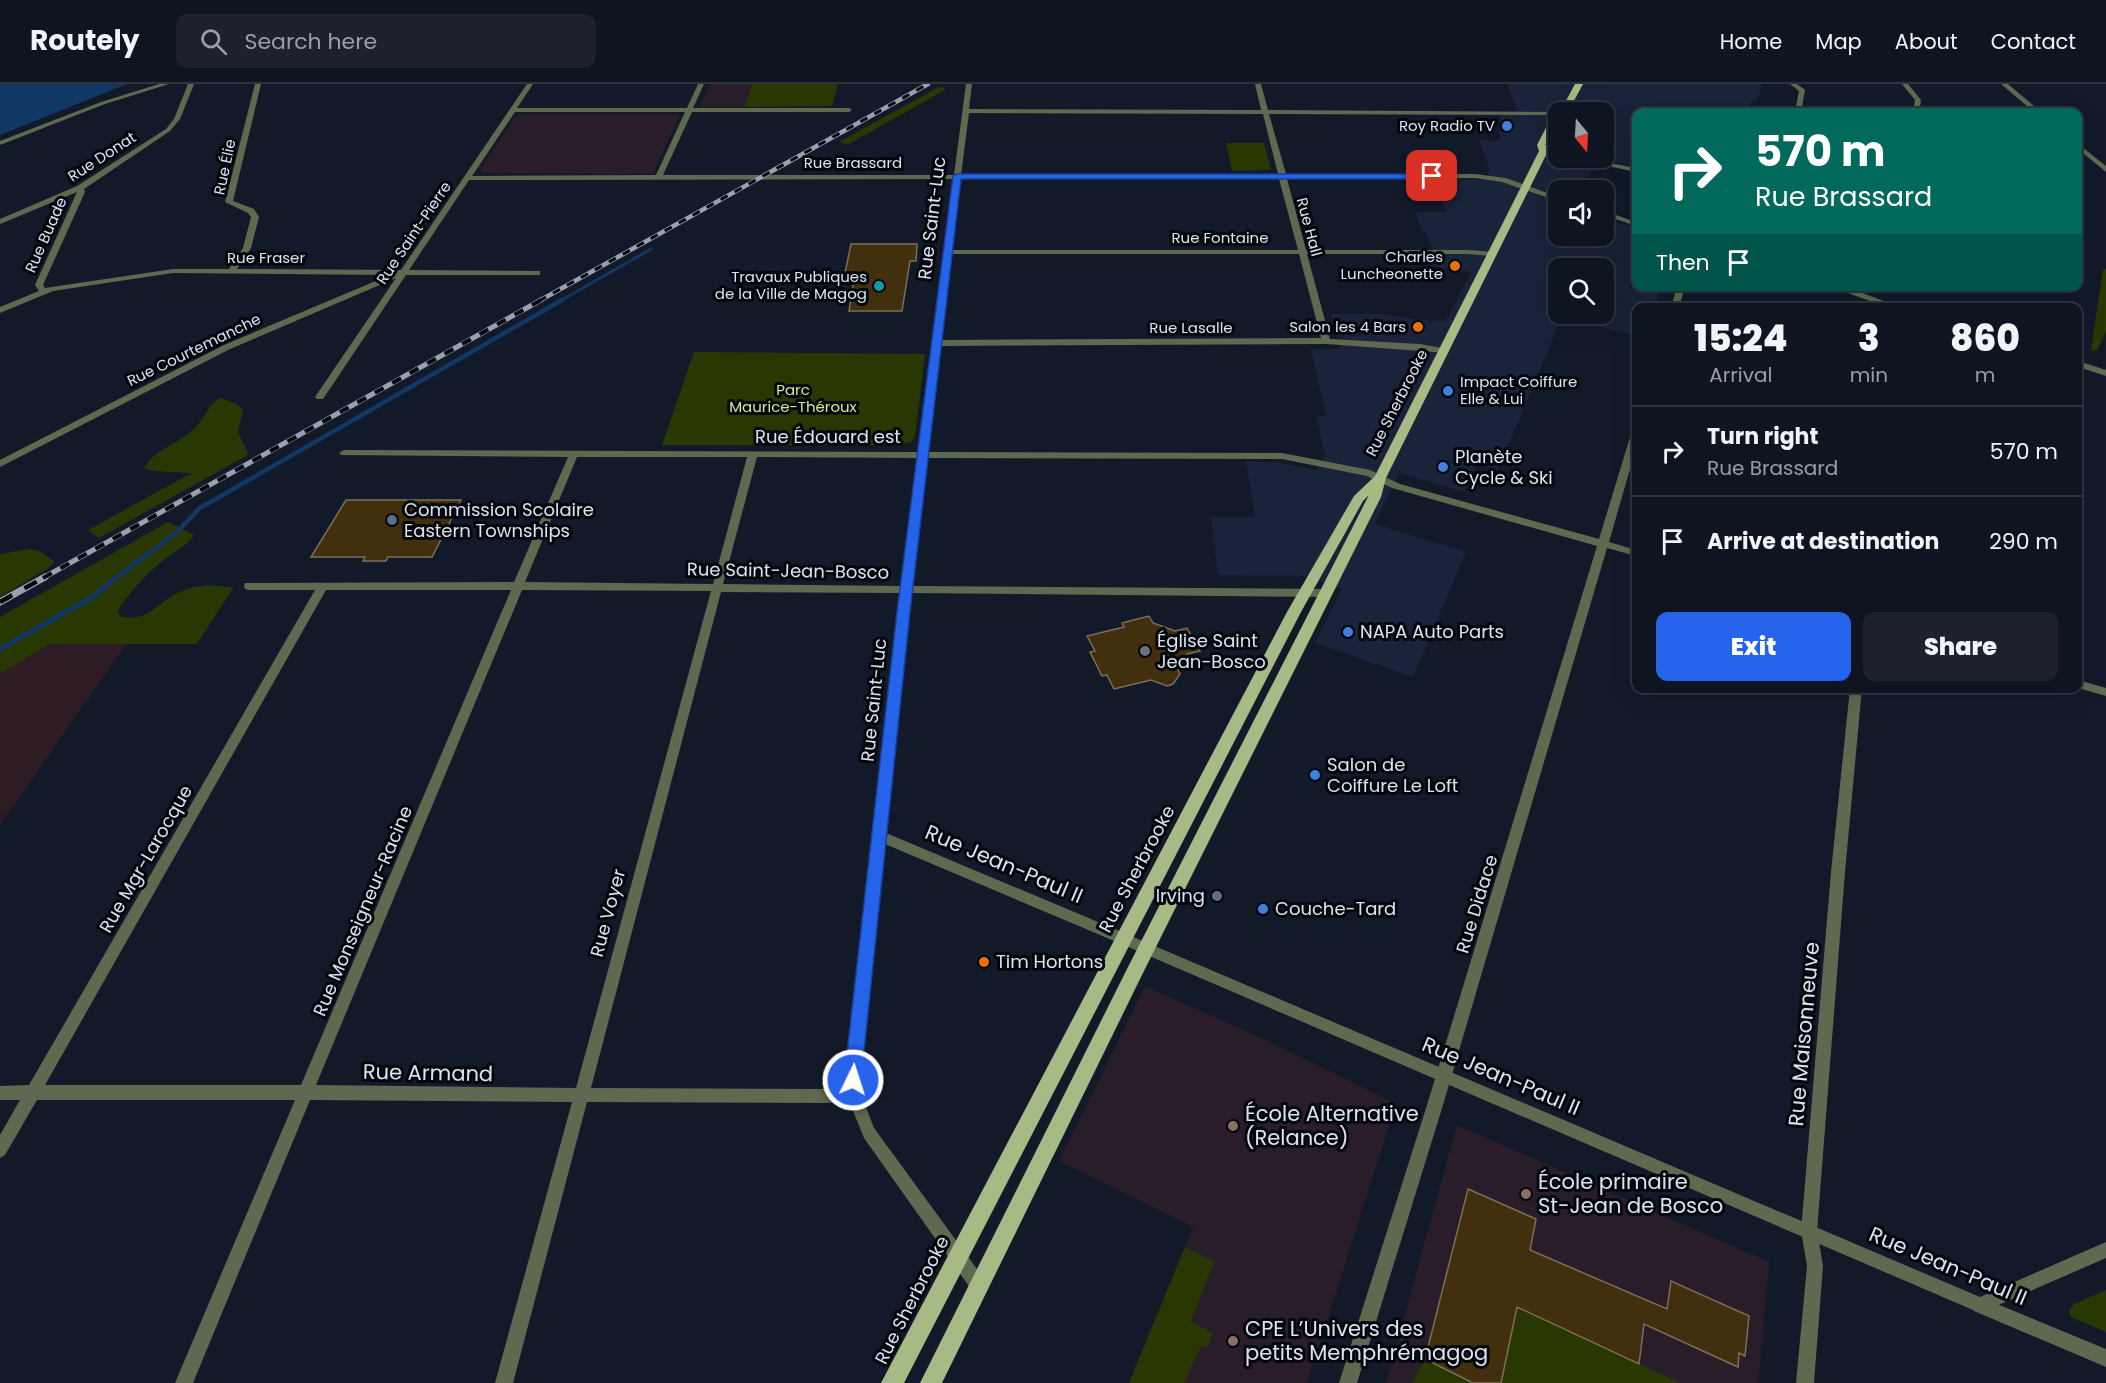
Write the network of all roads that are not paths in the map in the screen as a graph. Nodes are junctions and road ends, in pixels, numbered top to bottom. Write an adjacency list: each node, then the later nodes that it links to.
1 (166, 84): 23 (street)
2 (191, 84): 36 (street, Rue Donat)
3 (258, 84): 44 (street, Rue Élie)
4 (530, 84): 16 (street, Rue Saint-Pierre)
5 (701, 84): 17 (street)
6 (969, 84): 19 (street, Rue Saint-Luc)
7 (1258, 84): 20 (street, Rue Hall)
8 (1579, 84): 12 (main road)
9 (1793, 84): 13 (street)
10 (1905, 84): 14 (street)
11 (2004, 84): 15 (street)
12 (1569, 102)
13 (1798, 108)
14 (1916, 108)
15 (2033, 108)
16 (513, 110): 17 (street); 33 (street, Rue Saint-Pierre)
17 (690, 110): 18 (street); 34 (street)
18 (849, 110)
19 (965, 111): 20 (street); 31 (street, Rue Saint-Luc)
20 (1265, 111): 21 (street); 32 (street, Rue Hall)
21 (1548, 114)
22 (1548, 132): 26 (main road, Rue Sherbrooke)
23 (0, 143)
24 (1548, 149): 26 (main road, Rue Sherbrooke)
25 (2082, 149): 30 (street)
26 (1543, 151): 27 (street); 35 (main road, Rue Sherbrooke)
27 (1548, 152)
28 (1614, 166): 29 (street)
29 (1632, 169)
30 (2106, 170)
31 (957, 176): 32 (street, Rue Brassard); 34 (street, Rue Brassard); 42 (street, Rue Saint-Luc)
32 (1282, 176): 35 (street, Rue Brassard); 41 (street, Rue Hall)
33 (468, 178): 34 (street, Rue Brassard); 45 (street, Rue Saint-Pierre)
34 (658, 178)
35 (1526, 187): 37 (street, Rue Brassard); 43 (main road, Rue Sherbrooke)
36 (80, 188): 39 (street, Rue Donat); 47 (street, Rue Buade)
37 (1548, 195)
38 (1614, 216): 40 (street)
39 (0, 222)
40 (1632, 223)
41 (1302, 251): 42 (street, Rue Fontaine); 43 (street, Rue Fontaine); 51 (street, Rue Hall)
42 (948, 252): 52 (street, Rue Saint-Luc)
43 (1493, 254): 53 (main road, Rue Sherbrooke)
44 (232, 272): 45 (street, Rue Fraser); 47 (street, Rue Fraser)
45 (405, 272): 46 (street, Rue Fraser); 57 (street, Rue Saint-Pierre); 63 (street, Rue Courtemanche)
46 (537, 273)
47 (43, 291): 50 (street, Rue Fraser)
48 (1859, 291): 49 (street)
49 (1885, 303)
50 (0, 310)
51 (1326, 341): 52 (street, Rue Lasalle); 53 (street, Rue Lasalle)
52 (936, 343): 62 (street, Rue Saint-Luc)
53 (1445, 351): 64 (main road, Rue Sherbrooke)
54 (2082, 365): 55 (street)
55 (2106, 373): 56 (street)
56 (2106, 380)
57 (320, 397)
58 (1632, 448): 65 (street, Rue Didace)
59 (344, 453): 60 (street, Rue Édouard est)
60 (574, 453): 61 (street, Rue Édouard est); 69 (street, Rue Monseigneur-Racine)
61 (753, 453): 62 (street, Rue Édouard est); 70 (street, Rue Voyer)
62 (923, 453): 64 (street, Rue Édouard est); 71 (street, Rue Saint-Luc)
63 (0, 464)
64 (1380, 478): 65 (street, Rue Édouard est); 72 (main road, Rue Sherbrooke); 73 (main road, Rue Sherbrooke)
65 (1605, 544): 66 (street, Rue Édouard est); 80 (street, Rue Didace)
66 (1632, 552)
67 (249, 586): 68 (street, Rue Saint-Jean-Bosco)
68 (323, 586): 69 (street, Rue Saint-Jean-Bosco); 82 (street, Rue Mgr-Larocque)
69 (518, 586): 70 (street, Rue Saint-Jean-Bosco); 81 (street, Rue Monseigneur-Racine)
70 (716, 587): 71 (street, Rue Saint-Jean-Bosco); 85 (street, Rue Voyer)
71 (906, 589): 72 (street, Rue Saint-Jean-Bosco); 77 (street, Rue Saint-Luc)
72 (1305, 593): 73 (street, Rue Saint-Jean-Bosco); 78 (main road, Rue Sherbrooke)
73 (1326, 593): 79 (main road, Rue Sherbrooke)
74 (2082, 685): 75 (street)
75 (2106, 692)
76 (1856, 693): 87 (street, Rue Maisonneuve)
77 (878, 835): 78 (street, Rue Jean-Paul II); 84 (street, Rue Saint-Luc)
78 (1124, 939): 79 (street, Rue Jean-Paul II); 89 (main road, Rue Sherbrooke)
79 (1146, 949): 80 (street, Rue Jean-Paul II); 90 (main road, Rue Sherbrooke)
80 (1444, 1076): 87 (street, Rue Jean-Paul II); 97 (street, Rue Didace)
81 (307, 1091): 82 (street, Rue Armand); 85 (street, Rue Armand); 93 (street, Rue Monseigneur-Racine)
82 (33, 1092): 83 (street, Rue Armand); 86 (street, Rue Mgr-Larocque)
83 (0, 1093)
84 (854, 1093): 85 (street, Rue Armand); 89 (street, Rue Saint-Luc)
85 (579, 1096): 94 (street, Rue Voyer)
86 (0, 1150)
87 (1809, 1231): 91 (street, Rue Jean-Paul II); 98 (street, Rue Maisonneuve)
88 (2106, 1250): 91 (street)
89 (957, 1258): 90 (street, Rue Saint-Luc); 95 (main road, Rue Sherbrooke)
90 (979, 1286): 96 (main road, Rue Sherbrooke)
91 (1980, 1305): 92 (street, Rue Jean-Paul II)
92 (2106, 1358)
93 (184, 1383)
94 (504, 1383)
95 (892, 1383)
96 (931, 1383)
97 (1348, 1383)
98 (1805, 1383)

